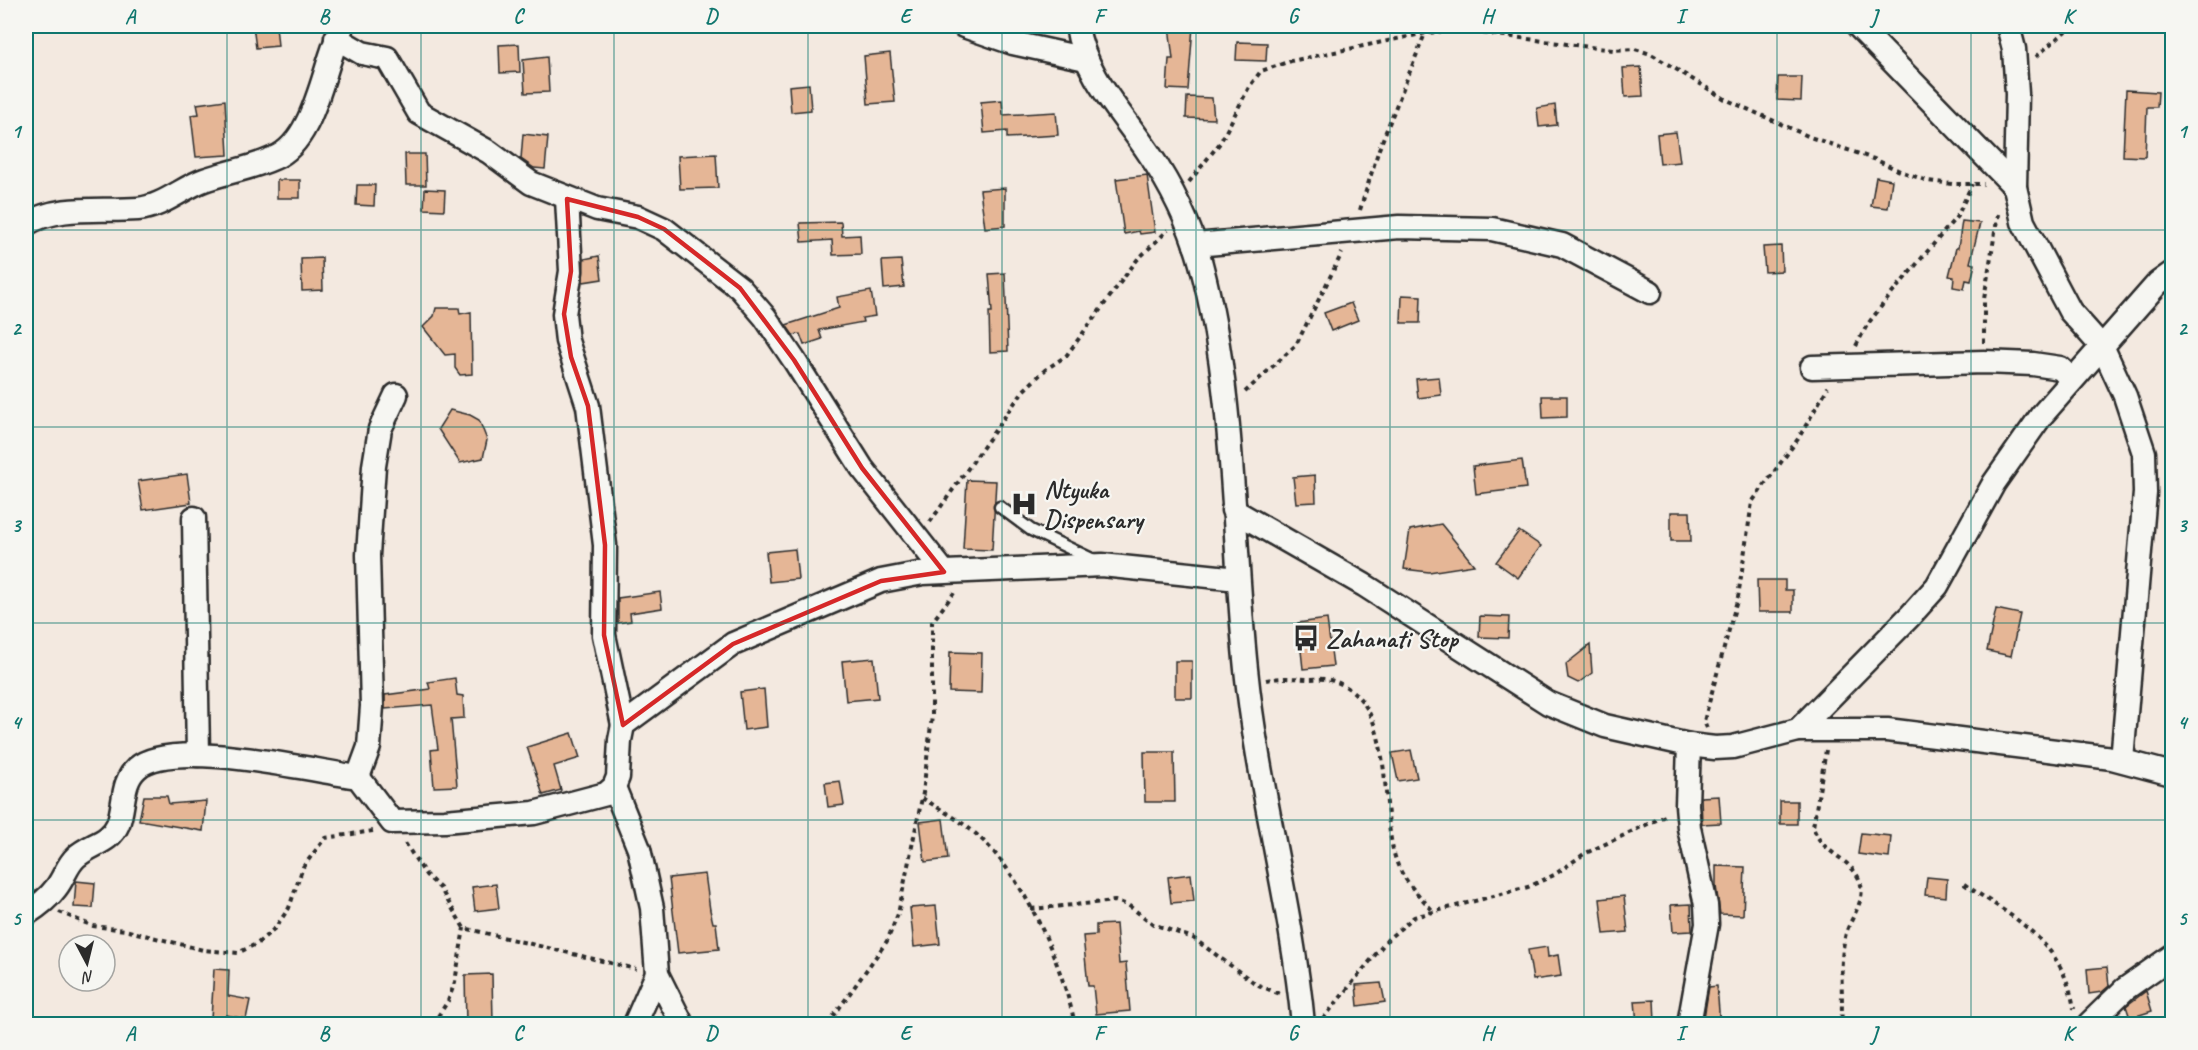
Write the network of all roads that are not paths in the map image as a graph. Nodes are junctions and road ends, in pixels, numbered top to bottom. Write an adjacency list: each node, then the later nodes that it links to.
1 (964, 26): 6 (street)
2 (1077, 26): 6 (street)
3 (1858, 26): 7 (street)
4 (2008, 26): 7 (street)
5 (339, 32): 8 (street); 9 (street)
6 (1086, 59): 10 (street)
7 (2009, 186): 13 (street)
8 (567, 199): 21 (street); 23 (street)
9 (26, 224)
10 (1195, 245): 12 (street); 18 (street)
11 (2172, 273): 13 (street)
12 (1650, 292)
13 (2103, 348): 15 (street); 27 (street)
14 (1812, 367): 15 (street)
15 (2071, 380): 24 (street)
16 (396, 395): 29 (street)
17 (1000, 507): 20 (lane)
18 (1233, 510): 22 (street); 25 (street)
19 (194, 518): 26 (street)
20 (1102, 565): 21 (street); 22 (street)
21 (944, 572): 23 (street)
22 (1238, 579): 37 (street)
23 (623, 725): 30 (street)
24 (1798, 730): 25 (street); 27 (street)
25 (1689, 745): 38 (street)
26 (198, 755): 29 (street); 31 (street)
27 (2122, 760): 28 (street)
28 (2172, 774)
29 (358, 777): 30 (street)
30 (614, 788): 33 (street)
31 (34, 909)
32 (2172, 956): 34 (street)
33 (657, 974): 35 (street); 36 (street)
34 (2082, 1019)
35 (634, 1024)
36 (682, 1024)
37 (1303, 1024)
38 (1689, 1024)

